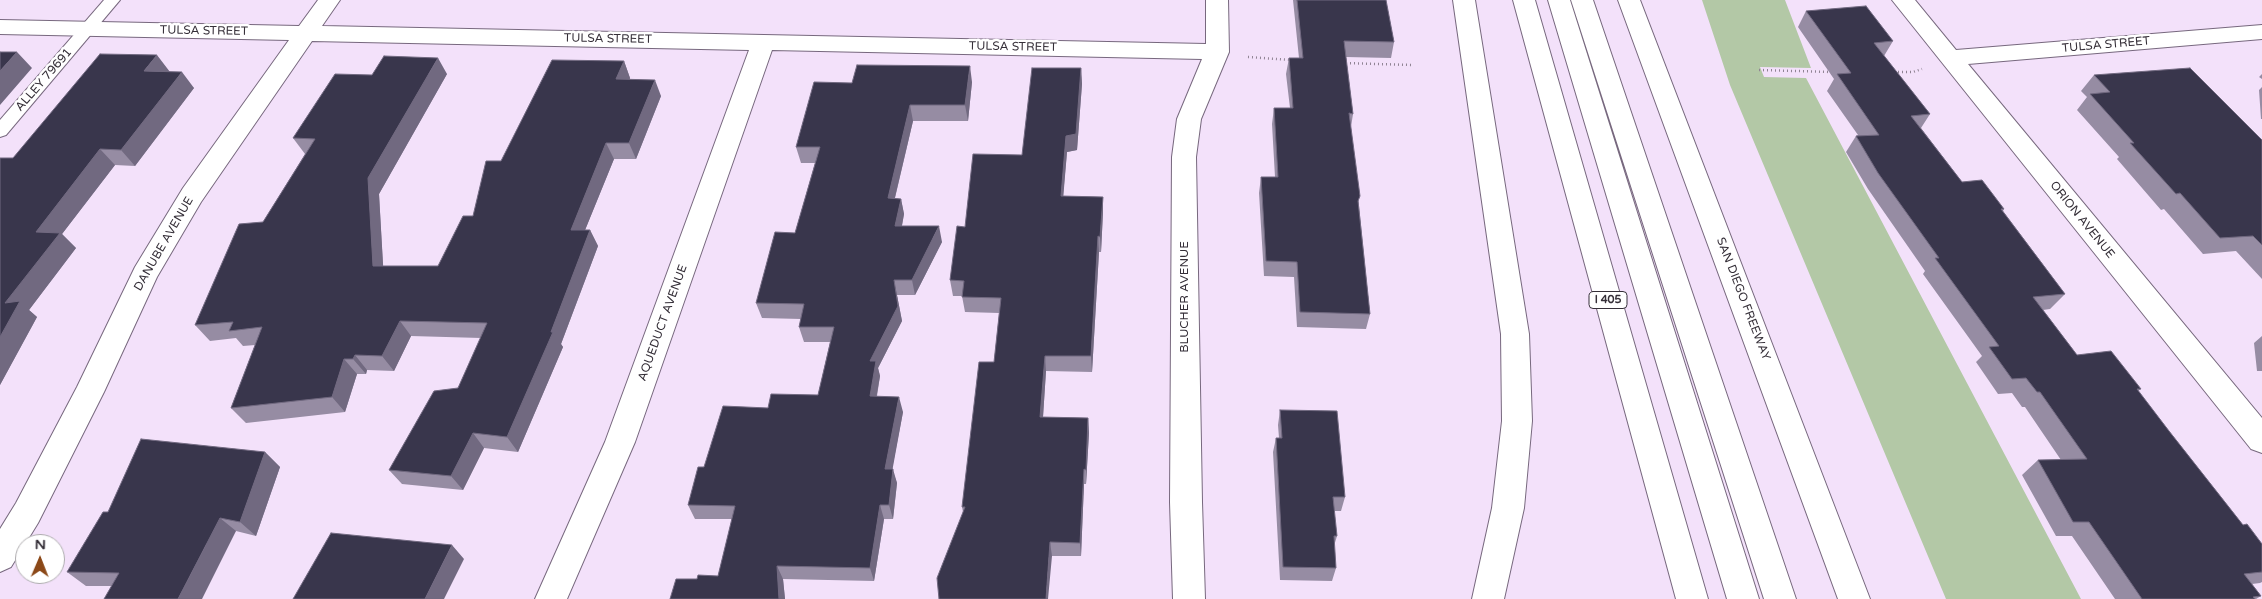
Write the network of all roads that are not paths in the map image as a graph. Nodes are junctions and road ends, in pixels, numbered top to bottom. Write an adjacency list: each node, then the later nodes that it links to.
1 (112, 0): 12 (lane, ALLEY 79691)
2 (329, 0): 13 (main road, DANUBE AVENUE)
3 (1217, 0): 16 (main road, BLUCHER AVENUE)
4 (1464, 0): 24 (main road)
5 (1524, 0): 25 (main road, I 405)
6 (1559, 0): 26 (main road)
7 (1582, 0): 27 (main road)
8 (1629, 0): 18 (main road, SAN DIEGO FREEWAY)
9 (1648, 0): 18 (main road)
10 (1902, 0): 17 (main road, ORION AVENUE)
11 (0, 27): 12 (main road, TULSA STREET)
12 (86, 29): 13 (main road, TULSA STREET); 19 (lane, ALLEY 79691)
13 (306, 32): 15 (main road, TULSA STREET); 21 (main road, DANUBE AVENUE)
14 (2262, 32): 17 (main road, TULSA STREET)
15 (763, 42): 16 (main road, TULSA STREET); 22 (main road, AQUEDUCT AVENUE)
16 (1217, 52): 23 (main road, BLUCHER AVENUE)
17 (1950, 58): 20 (main road, ORION AVENUE)
18 (1660, 81): 28 (main road, SAN DIEGO FREEWAY)
19 (0, 131)
20 (2262, 440)
21 (0, 556)
22 (551, 599)
23 (1189, 599)
24 (1488, 599)
25 (1692, 599)
26 (1743, 599)
27 (1780, 599)
28 (1854, 599)

